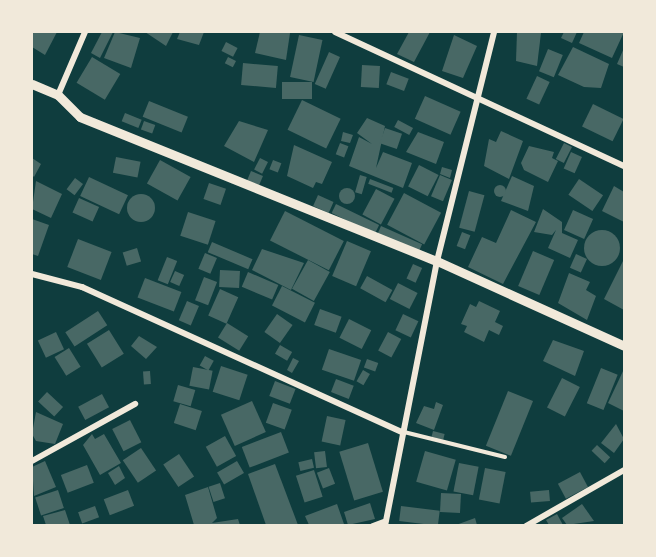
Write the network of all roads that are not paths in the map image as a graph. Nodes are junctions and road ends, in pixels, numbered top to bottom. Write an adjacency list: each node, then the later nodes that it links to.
1 (85, 32): 5 (street)
2 (335, 32): 6 (street)
3 (494, 32): 6 (street)
4 (32, 84): 5 (street)
5 (58, 95): 8 (street)
6 (474, 95): 7 (street); 8 (street)
7 (624, 166)
8 (437, 261): 10 (street); 12 (street)
9 (32, 274): 12 (street)
10 (624, 346)
11 (135, 404): 14 (street)
12 (402, 432): 13 (lane); 16 (street)
13 (505, 457)
14 (32, 461)
15 (624, 470): 18 (street)
16 (385, 524): 17 (street)
17 (373, 525)
18 (526, 525)

